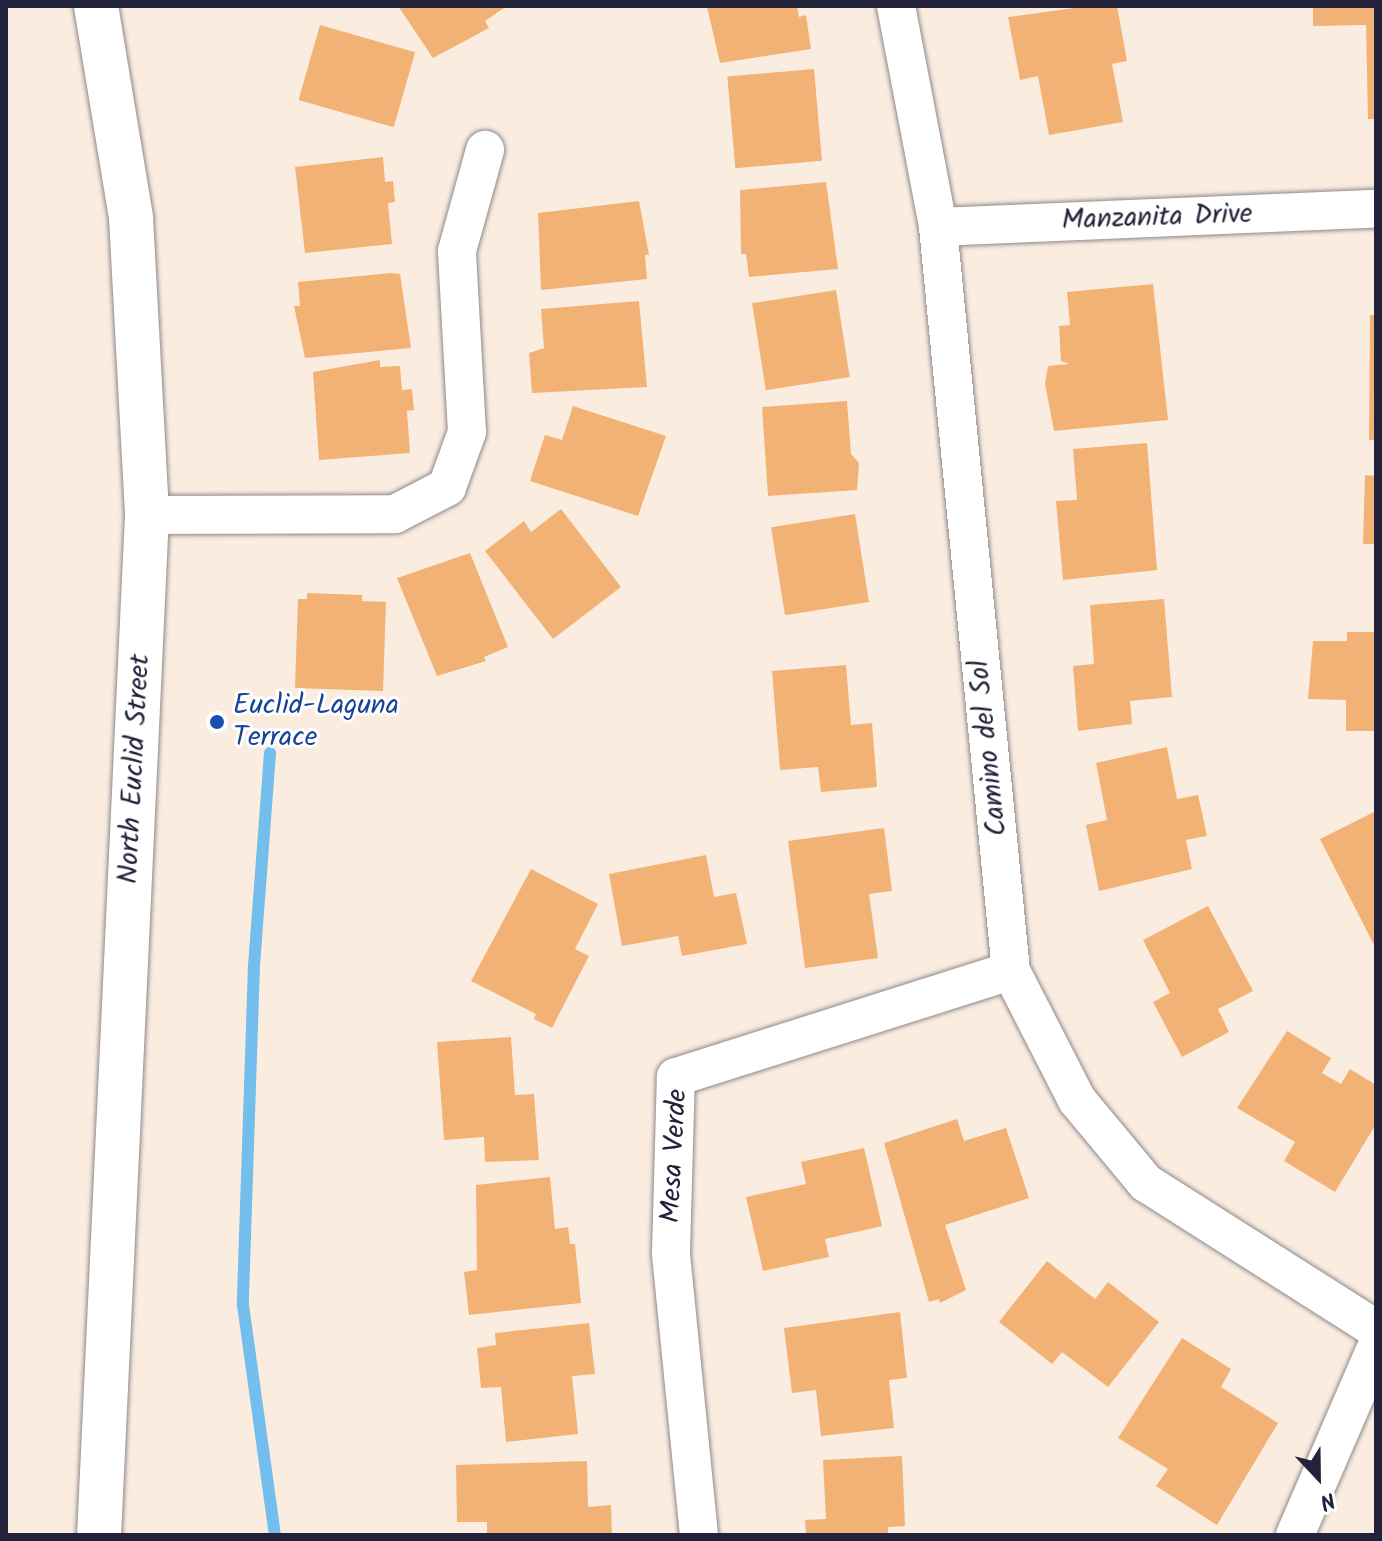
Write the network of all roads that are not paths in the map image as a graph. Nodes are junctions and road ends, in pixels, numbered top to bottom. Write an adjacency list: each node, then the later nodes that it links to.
1 (96, 6): 6 (main road, North Euclid Street)
2 (896, 6): 5 (street, Camino del Sol)
3 (485, 150): 6 (street)
4 (1376, 209): 5 (street, Manzanita Drive)
5 (938, 227): 7 (street, Camino del Sol)
6 (147, 515): 10 (main road, North Euclid Street)
7 (1011, 971): 8 (street, Camino del Sol); 11 (street, Mesa Verde)
8 (1376, 1329)
9 (1376, 1348): 12 (street)
10 (99, 1535)
11 (699, 1535)
12 (1295, 1535)

